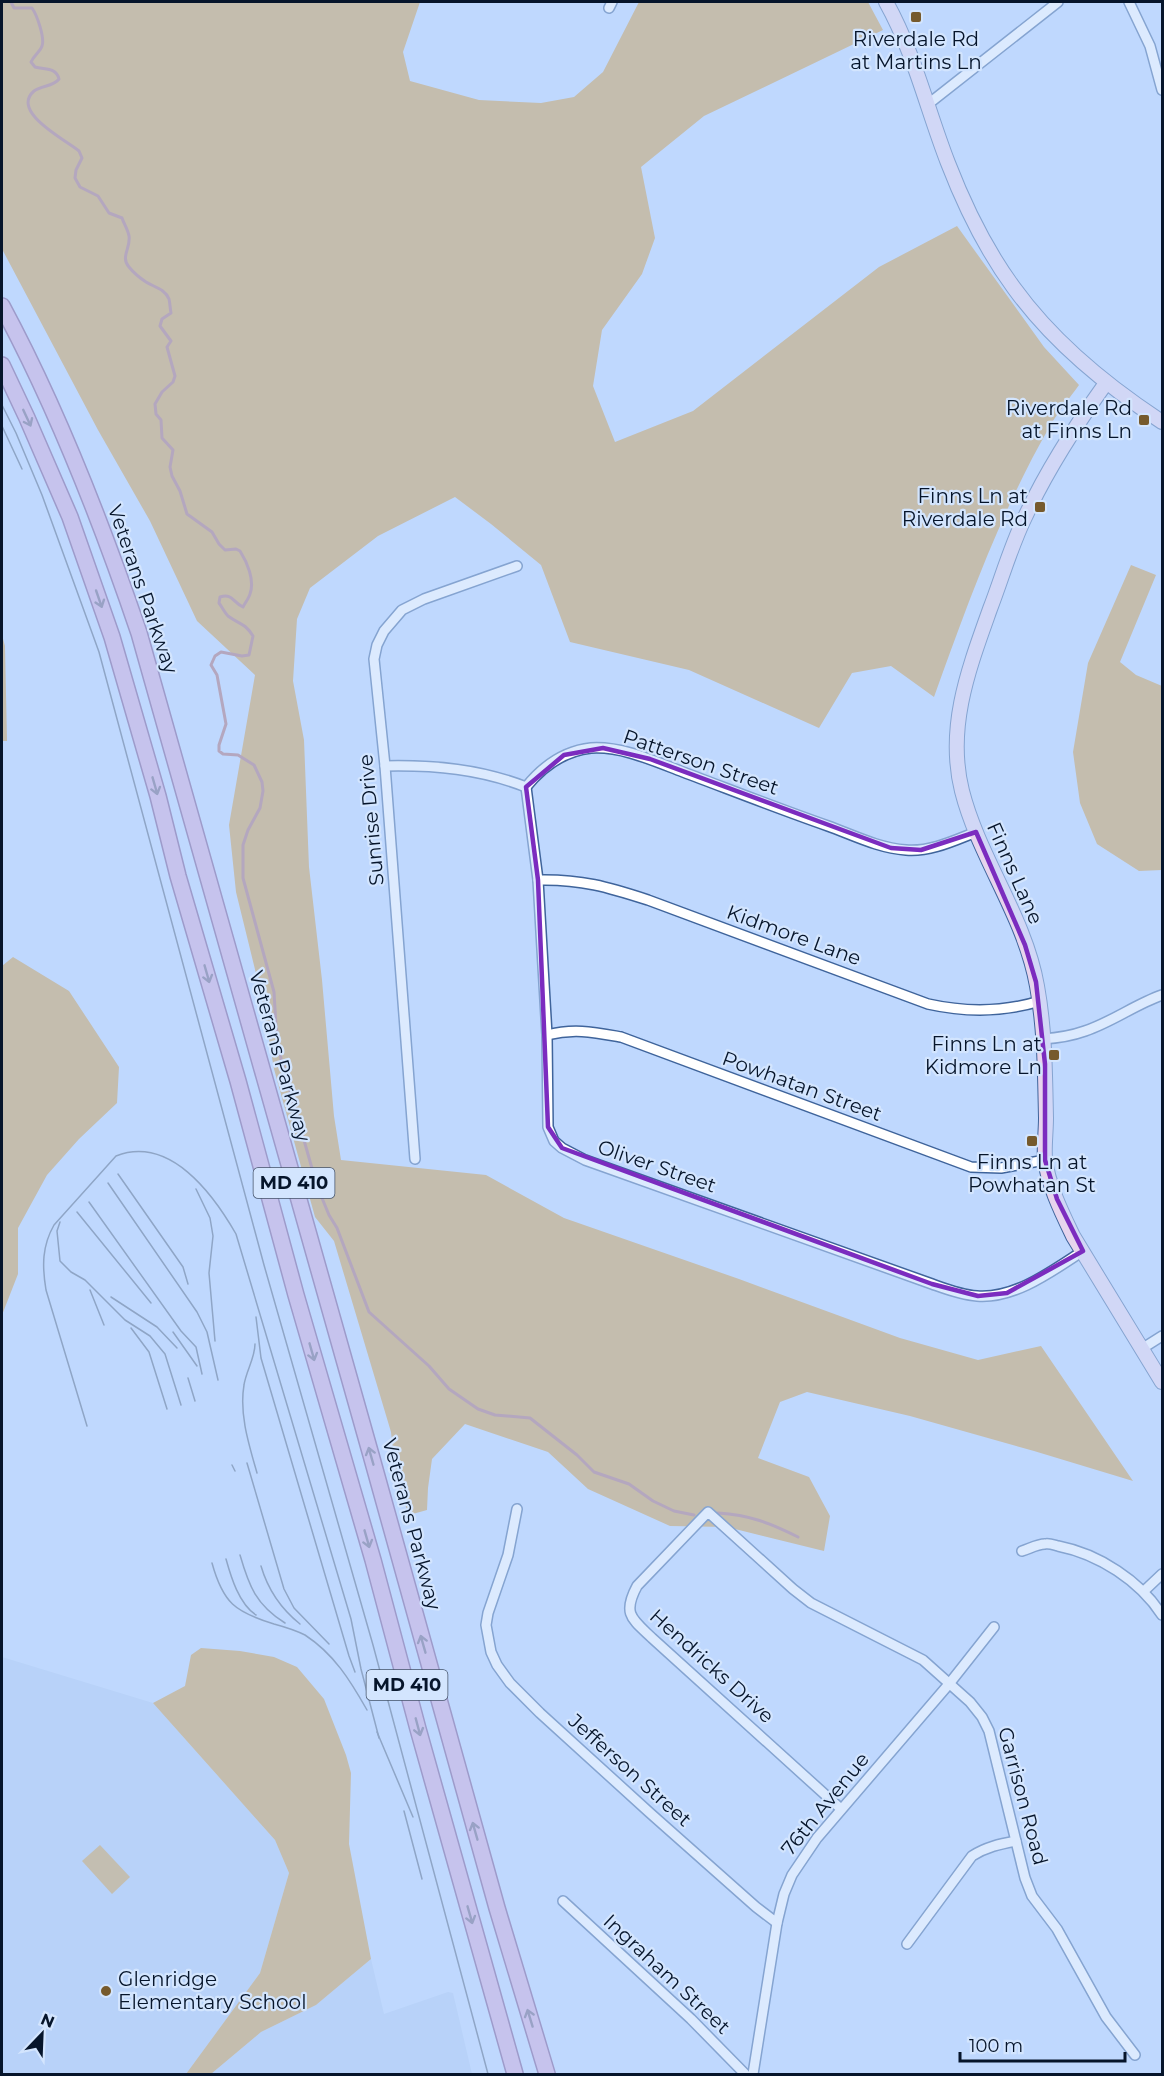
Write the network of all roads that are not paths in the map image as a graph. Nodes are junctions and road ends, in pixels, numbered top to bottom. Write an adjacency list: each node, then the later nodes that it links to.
1 (886, 2): 5 (street)
2 (1058, 2): 5 (street)
3 (1129, 2): 4 (street)
4 (1162, 90)
5 (927, 105): 8 (street)
6 (2, 306): 40 (main road, Veterans Parkway / MD 410, one-way to 6)
7 (2, 365): 39 (main road, MD 410, one-way to 39)
8 (1106, 383): 9 (street); 13 (street, Finns Lane)
9 (1162, 422)
10 (517, 566): 11 (street, Sunrise Drive)
11 (385, 766): 12 (street); 19 (street, Sunrise Drive)
12 (526, 787): 13 (street, Patterson Street); 14 (street, Oliver Street)
13 (976, 832): 16 (street, Finns Lane)
14 (538, 880): 16 (street, Kidmore Lane); 17 (street, Oliver Street)
15 (1162, 995): 18 (street)
16 (1040, 1002): 18 (street, Finns Lane)
17 (547, 1035): 20 (street, Powhatan Street); 21 (street, Oliver Street)
18 (1043, 1039): 20 (street, Finns Lane)
19 (415, 1159)
20 (1045, 1160): 21 (street, Finns Lane)
21 (1083, 1251): 23 (street, Finns Lane)
22 (1162, 1336): 23 (street)
23 (1143, 1348): 24 (street, Finns Lane)
24 (1162, 1382)
25 (517, 1509): 36 (street, Jefferson Street)
26 (708, 1512): 32 (street, Garrison Road); 33 (street, Hendricks Drive)
27 (1022, 1551): 29 (street)
28 (1162, 1574): 29 (street)
29 (1144, 1591): 30 (street)
30 (1162, 1615)
31 (994, 1627): 32 (street, 76th Avenue)
32 (949, 1684): 33 (street, 76th Avenue); 34 (street, Garrison Road)
33 (841, 1809): 36 (street, 76th Avenue)
34 (1016, 1841): 37 (street); 38 (street, Garrison Road)
35 (563, 1901): 41 (street, Ingraham Street)
36 (777, 1923): 42 (street, 76th Avenue)
37 (907, 1944)
38 (1135, 2055)
39 (515, 2074)
40 (547, 2074)
41 (745, 2074)
42 (753, 2074)

